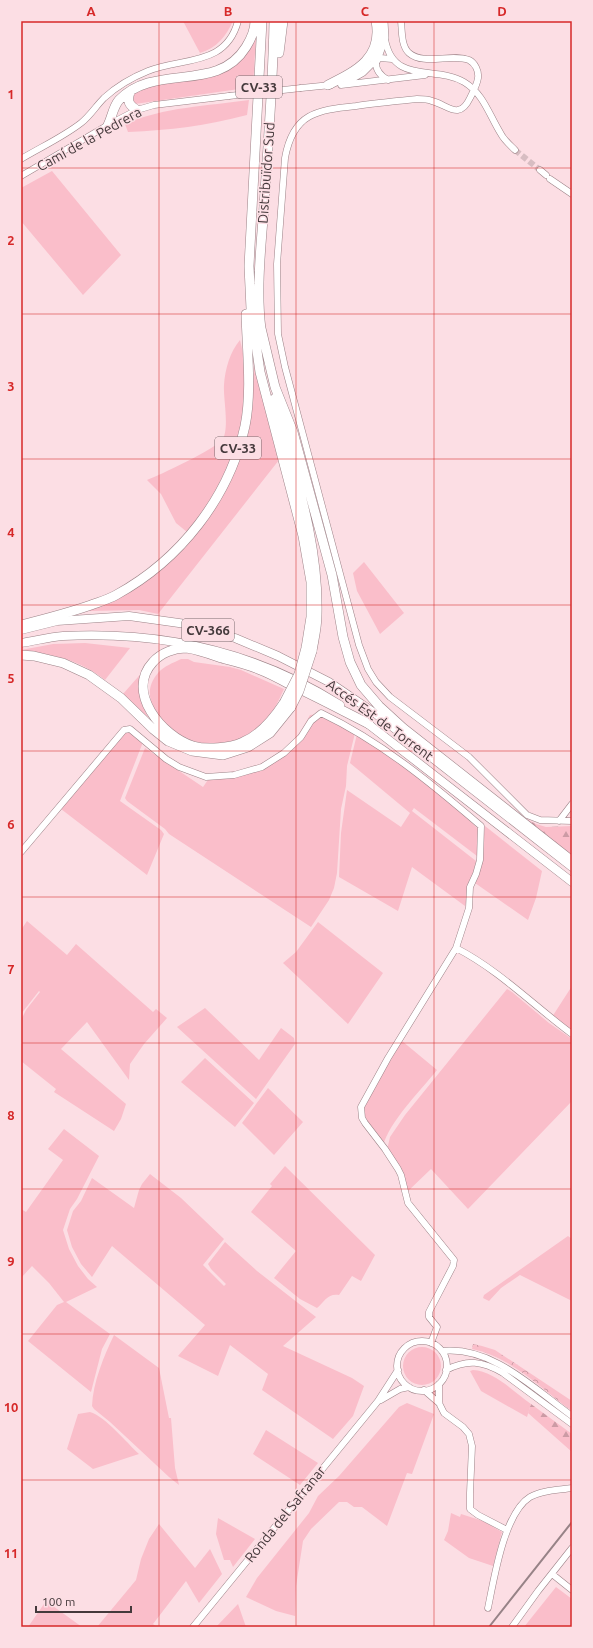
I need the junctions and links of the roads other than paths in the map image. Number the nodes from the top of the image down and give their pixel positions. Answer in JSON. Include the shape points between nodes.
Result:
{"nodes":[{"id":1,"x":238,"y":21,"type":"edge"},
{"id":2,"x":256,"y":21,"type":"edge"},
{"id":3,"x":262,"y":21,"type":"edge"},
{"id":4,"x":274,"y":21,"type":"edge"},
{"id":5,"x":283,"y":21,"type":"edge"},
{"id":6,"x":376,"y":21,"type":"edge"},
{"id":7,"x":380,"y":21,"type":"edge"},
{"id":8,"x":383,"y":21,"type":"edge"},
{"id":9,"x":401,"y":21,"type":"edge"},
{"id":10,"x":384,"y":38,"type":"junction"},
{"id":11,"x":392,"y":59,"type":"junction"},
{"id":12,"x":376,"y":60,"type":"junction"},
{"id":13,"x":274,"y":69,"type":"junction"},
{"id":14,"x":435,"y":73,"type":"junction"},
{"id":15,"x":388,"y":80,"type":"junction"},
{"id":16,"x":339,"y":83,"type":"junction"},
{"id":17,"x":328,"y":85,"type":"joint"},
{"id":18,"x":475,"y":89,"type":"junction"},
{"id":19,"x":130,"y":92,"type":"junction"},
{"id":20,"x":137,"y":110,"type":"junction"},
{"id":21,"x":108,"y":125,"type":"junction"},
{"id":22,"x":515,"y":150,"type":"tunnel mouth"},
{"id":23,"x":254,"y":154,"type":"junction"},
{"id":24,"x":21,"y":159,"type":"edge"},
{"id":25,"x":540,"y":170,"type":"tunnel mouth"},
{"id":26,"x":21,"y":176,"type":"edge"},
{"id":27,"x":572,"y":194,"type":"edge"},
{"id":28,"x":260,"y":324,"type":"junction"},
{"id":29,"x":21,"y":626,"type":"edge"},
{"id":30,"x":21,"y":630,"type":"edge"},
{"id":31,"x":21,"y":643,"type":"edge"},
{"id":32,"x":309,"y":650,"type":"junction"},
{"id":33,"x":21,"y":655,"type":"edge"},
{"id":34,"x":288,"y":705,"type":"junction"},
{"id":35,"x":369,"y":724,"type":"junction"},
{"id":36,"x":572,"y":804,"type":"edge"},
{"id":37,"x":559,"y":821,"type":"junction"},
{"id":38,"x":572,"y":821,"type":"edge"},
{"id":39,"x":21,"y":852,"type":"edge"},
{"id":40,"x":572,"y":861,"type":"edge"},
{"id":41,"x":572,"y":867,"type":"edge"},
{"id":42,"x":572,"y":882,"type":"edge"},
{"id":43,"x":456,"y":948,"type":"junction"},
{"id":44,"x":572,"y":1034,"type":"edge"},
{"id":45,"x":431,"y":1343,"type":"junction"},
{"id":46,"x":442,"y":1351,"type":"junction"},
{"id":47,"x":398,"y":1370,"type":"junction"},
{"id":48,"x":446,"y":1370,"type":"junction"},
{"id":49,"x":439,"y":1384,"type":"junction"},
{"id":50,"x":409,"y":1387,"type":"junction"},
{"id":51,"x":424,"y":1390,"type":"junction"},
{"id":52,"x":378,"y":1402,"type":"junction"},
{"id":53,"x":439,"y":1403,"type":"junction"},
{"id":54,"x":572,"y":1416,"type":"edge"},
{"id":55,"x":572,"y":1424,"type":"edge"},
{"id":56,"x":572,"y":1488,"type":"edge"},
{"id":57,"x":507,"y":1530,"type":"junction"},
{"id":58,"x":572,"y":1548,"type":"edge"},
{"id":59,"x":552,"y":1574,"type":"junction"},
{"id":60,"x":572,"y":1590,"type":"edge"},
{"id":61,"x":488,"y":1608,"type":"dead end"},
{"id":62,"x":193,"y":1627,"type":"edge"},
{"id":63,"x":512,"y":1627,"type":"edge"}],
"edges":[{"from":1,"to":24,"type":"street","via":[[225,45],[215,53],[202,59],[148,71],[129,81],[105,97],[71,130]]},
{"from":2,"to":19,"type":"highway","via":[[250,41],[243,52],[224,68],[203,74],[161,78]]},
{"from":3,"to":23,"type":"highway","name":"Distribuïdor Sud","number":"CV-33"},
{"from":4,"to":13,"type":"highway","name":"Distribuïdor Sud","number":"CV-33"},
{"from":5,"to":13,"type":"highway","via":[[278,59]]},
{"from":6,"to":16,"type":"highway","via":[[377,39],[370,57]]},
{"from":7,"to":12,"type":"street","via":[[380,41]]},
{"from":8,"to":10,"type":"highway"},
{"from":9,"to":18,"type":"street","via":[[403,43],[409,53],[431,59],[468,60],[473,63],[478,74]]},
{"from":10,"to":11,"type":"street"},
{"from":10,"to":12,"type":"highway"},
{"from":11,"to":12,"type":"street"},
{"from":11,"to":14,"type":"street","via":[[410,71]]},
{"from":12,"to":15,"type":"street","via":[[376,68]]},
{"from":12,"to":16,"type":"street"},
{"from":13,"to":28,"type":"highway","name":"Distribuïdor Sud","number":"CV-33","via":[[261,247]]},
{"from":14,"to":15,"type":"street"},
{"from":14,"to":18,"type":"street","via":[[456,78]]},
{"from":15,"to":16,"type":"street"},
{"from":16,"to":17,"type":"highway"},
{"from":17,"to":20,"type":"street","name":"Camí de la Pedrera","bridge":true,"via":[[154,105]]},
{"from":18,"to":22,"type":"street","via":[[501,135]]},
{"from":18,"to":37,"type":"street","via":[[467,104],[459,110],[451,110],[432,100],[417,99],[326,109],[305,119],[292,133],[285,158],[277,264],[278,334],[359,645],[368,669],[390,697],[469,757],[527,815],[540,820]]},
{"from":19,"to":20,"type":"highway","via":[[129,104]]},
{"from":19,"to":21,"type":"highway","via":[[116,104]]},
{"from":20,"to":21,"type":"street","name":"Camí de la Pedrera"},
{"from":21,"to":26,"type":"street","name":"Camí de la Pedrera"},
{"from":23,"to":29,"type":"highway","number":"CV-33","via":[[243,267],[249,381],[245,426],[233,464],[211,508],[185,542],[153,571],[116,596]]},
{"from":23,"to":32,"type":"highway","via":[[248,266],[251,309],[260,372],[303,536],[311,582]]},
{"from":25,"to":27,"type":"street"},
{"from":28,"to":32,"type":"highway","number":"CV-33","via":[[266,366],[310,532],[317,579],[318,617]]},
{"from":28,"to":40,"type":"highway","via":[[332,575],[343,637],[350,662],[361,686],[403,728]]},
{"from":30,"to":41,"type":"main road","name":"Accés Est de Torrent","number":"CV-366","via":[[57,621],[129,616],[186,624],[235,638],[278,656],[329,682],[376,714]]},
{"from":31,"to":35,"type":"main road","name":"Accés Est de Torrent","number":"CV-366","via":[[62,636],[115,636],[184,642],[228,653],[271,669],[322,694]]},
{"from":32,"to":34,"type":"highway","number":"CV-33","bridge":true,"via":[[299,691]]},
{"from":33,"to":34,"type":"highway","number":"CV-33","via":[[63,663],[89,674],[121,698],[168,741],[192,751],[223,755],[248,747],[270,733]]},
{"from":34,"to":35,"type":"highway","via":[[245,742],[225,748],[193,746],[159,724],[146,701],[143,684],[149,666],[155,660],[165,653],[186,648],[258,669]]},
{"from":35,"to":42,"type":"main road","name":"Accés Est de Torrent","number":"CV-366"},
{"from":36,"to":37,"type":"street"},
{"from":37,"to":38,"type":"street"},
{"from":39,"to":43,"type":"street","via":[[124,730],[130,729],[179,767],[206,777],[234,775],[262,767],[284,753],[301,738],[311,721],[321,713],[342,723],[399,760],[481,826],[480,860],[470,887],[469,908]]},
{"from":43,"to":44,"type":"street","via":[[512,986]]},
{"from":43,"to":45,"type":"street","via":[[361,1107],[365,1124],[402,1176],[408,1202],[454,1260],[429,1312],[429,1317],[437,1327]]},
{"from":45,"to":46,"type":"street"},
{"from":45,"to":47,"type":"street","via":[[419,1341],[408,1346],[399,1356]]},
{"from":46,"to":48,"type":"street"},
{"from":46,"to":54,"type":"street","via":[[470,1353],[499,1364]]},
{"from":47,"to":50,"type":"street","via":[[400,1377]]},
{"from":47,"to":52,"type":"street","name":"Ronda del Safranar"},
{"from":48,"to":49,"type":"street"},
{"from":48,"to":55,"type":"street","via":[[463,1362],[491,1366]]},
{"from":49,"to":51,"type":"street"},
{"from":49,"to":53,"type":"street"},
{"from":50,"to":51,"type":"street"},
{"from":50,"to":52,"type":"street","name":"Ronda del Safranar","via":[[393,1392]]},
{"from":51,"to":53,"type":"street"},
{"from":52,"to":62,"type":"street","name":"Ronda del Safranar"},
{"from":53,"to":57,"type":"street","via":[[444,1413],[469,1434],[472,1446],[470,1509]]},
{"from":56,"to":57,"type":"street","via":[[531,1497],[517,1509]]},
{"from":57,"to":61,"type":"street"},
{"from":58,"to":59,"type":"street"},
{"from":59,"to":60,"type":"street"},
{"from":59,"to":63,"type":"street"}]}
